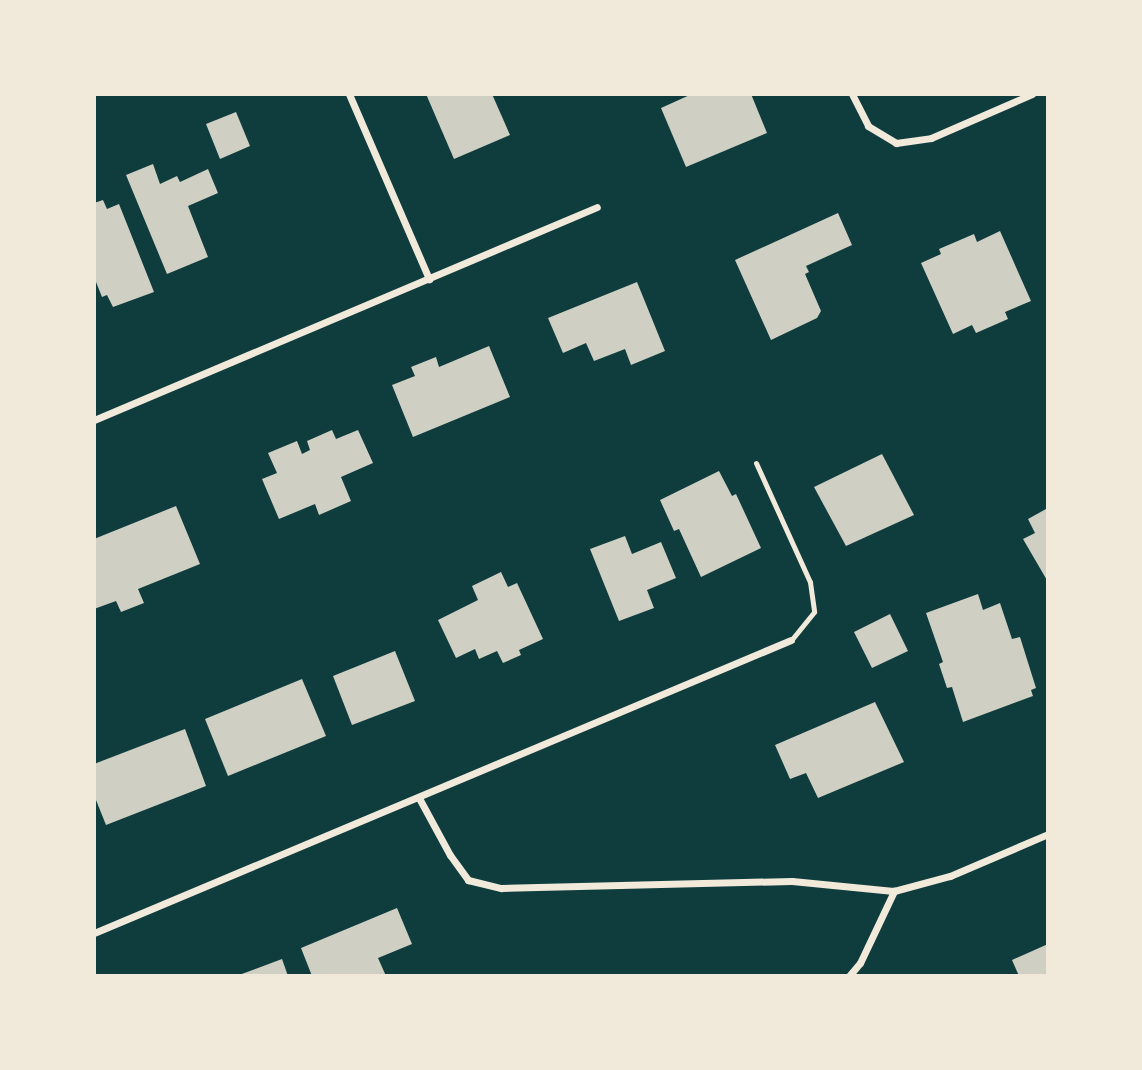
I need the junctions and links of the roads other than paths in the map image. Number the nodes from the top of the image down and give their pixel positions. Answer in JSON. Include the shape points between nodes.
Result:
{"nodes":[{"id":1,"x":349,"y":94,"type":"edge"},
{"id":2,"x":852,"y":94,"type":"edge"},
{"id":3,"x":1032,"y":94,"type":"edge"},
{"id":4,"x":597,"y":207,"type":"dead end"},
{"id":5,"x":429,"y":279,"type":"junction"},
{"id":6,"x":94,"y":420,"type":"edge"},
{"id":7,"x":756,"y":463,"type":"dead end"},
{"id":8,"x":791,"y":640,"type":"joint"},
{"id":9,"x":419,"y":798,"type":"junction"},
{"id":10,"x":1048,"y":834,"type":"edge"},
{"id":11,"x":894,"y":891,"type":"junction"},
{"id":12,"x":94,"y":933,"type":"edge"},
{"id":13,"x":849,"y":975,"type":"edge"}],
"edges":[{"from":1,"to":5,"type":"street"},
{"from":2,"to":3,"type":"street","via":[[868,126],[896,143],[931,138]]},
{"from":4,"to":5,"type":"street"},
{"from":5,"to":6,"type":"street"},
{"from":7,"to":8,"type":"lane","via":[[810,582],[814,612]]},
{"from":8,"to":9,"type":"street"},
{"from":9,"to":11,"type":"street","via":[[468,880],[501,888],[792,881]]},
{"from":9,"to":12,"type":"street"},
{"from":10,"to":11,"type":"street","via":[[950,876]]},
{"from":11,"to":13,"type":"street","via":[[860,963]]}]}
